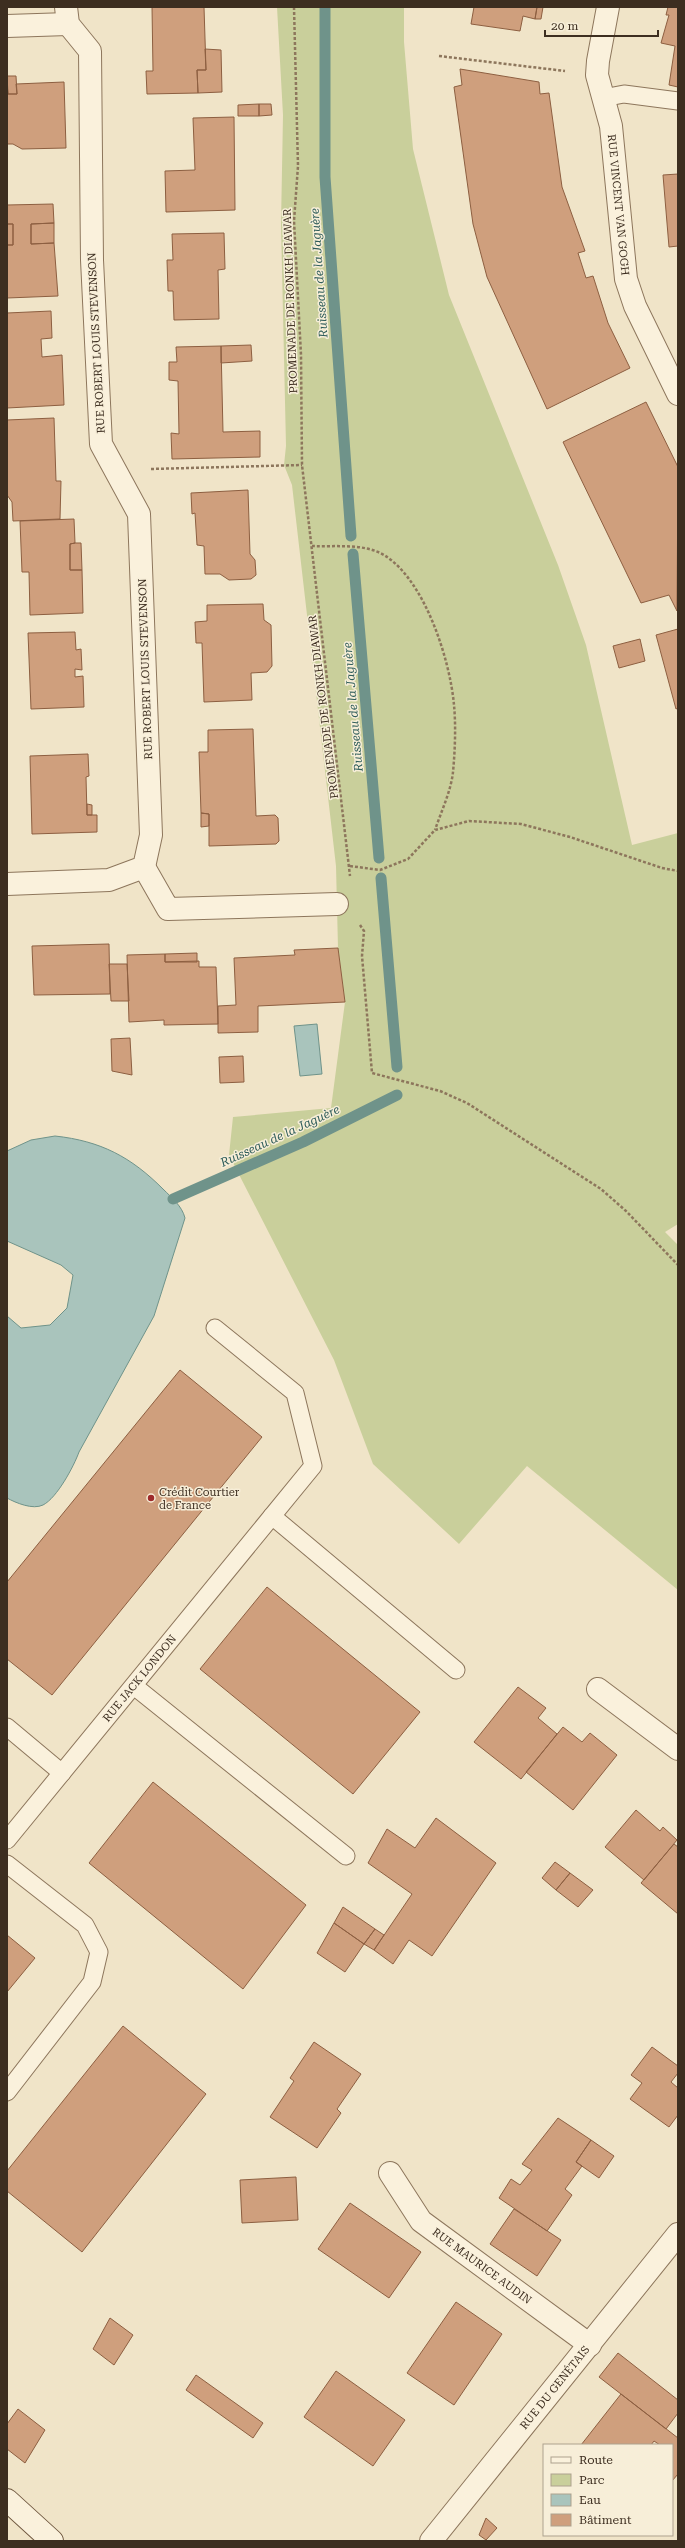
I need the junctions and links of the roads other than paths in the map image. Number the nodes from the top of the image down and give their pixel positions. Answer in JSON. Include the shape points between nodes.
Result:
{"nodes":[{"id":1,"x":608,"y":7,"type":"edge"},
{"id":2,"x":67,"y":15,"type":"edge"},
{"id":3,"x":7,"y":26,"type":"edge"},
{"id":4,"x":603,"y":98,"type":"junction"},
{"id":5,"x":678,"y":101,"type":"edge"},
{"id":6,"x":678,"y":394,"type":"edge"},
{"id":7,"x":144,"y":868,"type":"junction"},
{"id":8,"x":7,"y":884,"type":"edge"},
{"id":9,"x":337,"y":904,"type":"dead end"},
{"id":10,"x":215,"y":1328,"type":"dead end"},
{"id":11,"x":272,"y":1516,"type":"junction"},
{"id":12,"x":456,"y":1670,"type":"dead end"},
{"id":13,"x":134,"y":1686,"type":"junction"},
{"id":14,"x":598,"y":1689,"type":"dead end"},
{"id":15,"x":7,"y":1727,"type":"edge"},
{"id":16,"x":678,"y":1749,"type":"edge"},
{"id":17,"x":62,"y":1773,"type":"junction"},
{"id":18,"x":7,"y":1840,"type":"edge"},
{"id":19,"x":346,"y":1856,"type":"dead end"},
{"id":20,"x":7,"y":1864,"type":"edge"},
{"id":21,"x":7,"y":2092,"type":"edge"},
{"id":22,"x":390,"y":2173,"type":"dead end"},
{"id":23,"x":678,"y":2234,"type":"edge"},
{"id":24,"x":590,"y":2345,"type":"junction"},
{"id":25,"x":7,"y":2500,"type":"edge"},
{"id":26,"x":52,"y":2541,"type":"edge"},
{"id":27,"x":431,"y":2541,"type":"edge"}],
"edges":[{"from":1,"to":4,"type":"street","name":"RUE VINCENT VAN GOGH","via":[[597,75]]},
{"from":2,"to":3,"type":"street"},
{"from":2,"to":7,"type":"street","name":"RUE ROBERT LOUIS STEVENSON","via":[[90,51],[92,260],[101,444],[139,514],[151,835]]},
{"from":4,"to":5,"type":"lane","via":[[624,94]]},
{"from":4,"to":6,"type":"street","name":"RUE VINCENT VAN GOGH","via":[[611,126],[626,279],[635,306]]},
{"from":7,"to":8,"type":"street","via":[[109,880]]},
{"from":7,"to":9,"type":"street","via":[[168,909]]},
{"from":10,"to":11,"type":"lane","name":"RUE JACK LONDON","via":[[295,1393],[313,1466]]},
{"from":11,"to":12,"type":"lane"},
{"from":11,"to":13,"type":"lane","name":"RUE JACK LONDON"},
{"from":13,"to":17,"type":"lane","name":"RUE JACK LONDON"},
{"from":13,"to":19,"type":"lane"},
{"from":14,"to":16,"type":"street"},
{"from":15,"to":17,"type":"lane"},
{"from":17,"to":18,"type":"lane","name":"RUE JACK LONDON"},
{"from":20,"to":21,"type":"lane","via":[[85,1925],[99,1952],[92,1982]]},
{"from":22,"to":24,"type":"street","name":"RUE MAURICE AUDIN","via":[[421,2221]]},
{"from":23,"to":24,"type":"street","name":"RUE DU GENÉTAIS"},
{"from":24,"to":27,"type":"street","name":"RUE DU GENÉTAIS"},
{"from":25,"to":26,"type":"street"}]}
